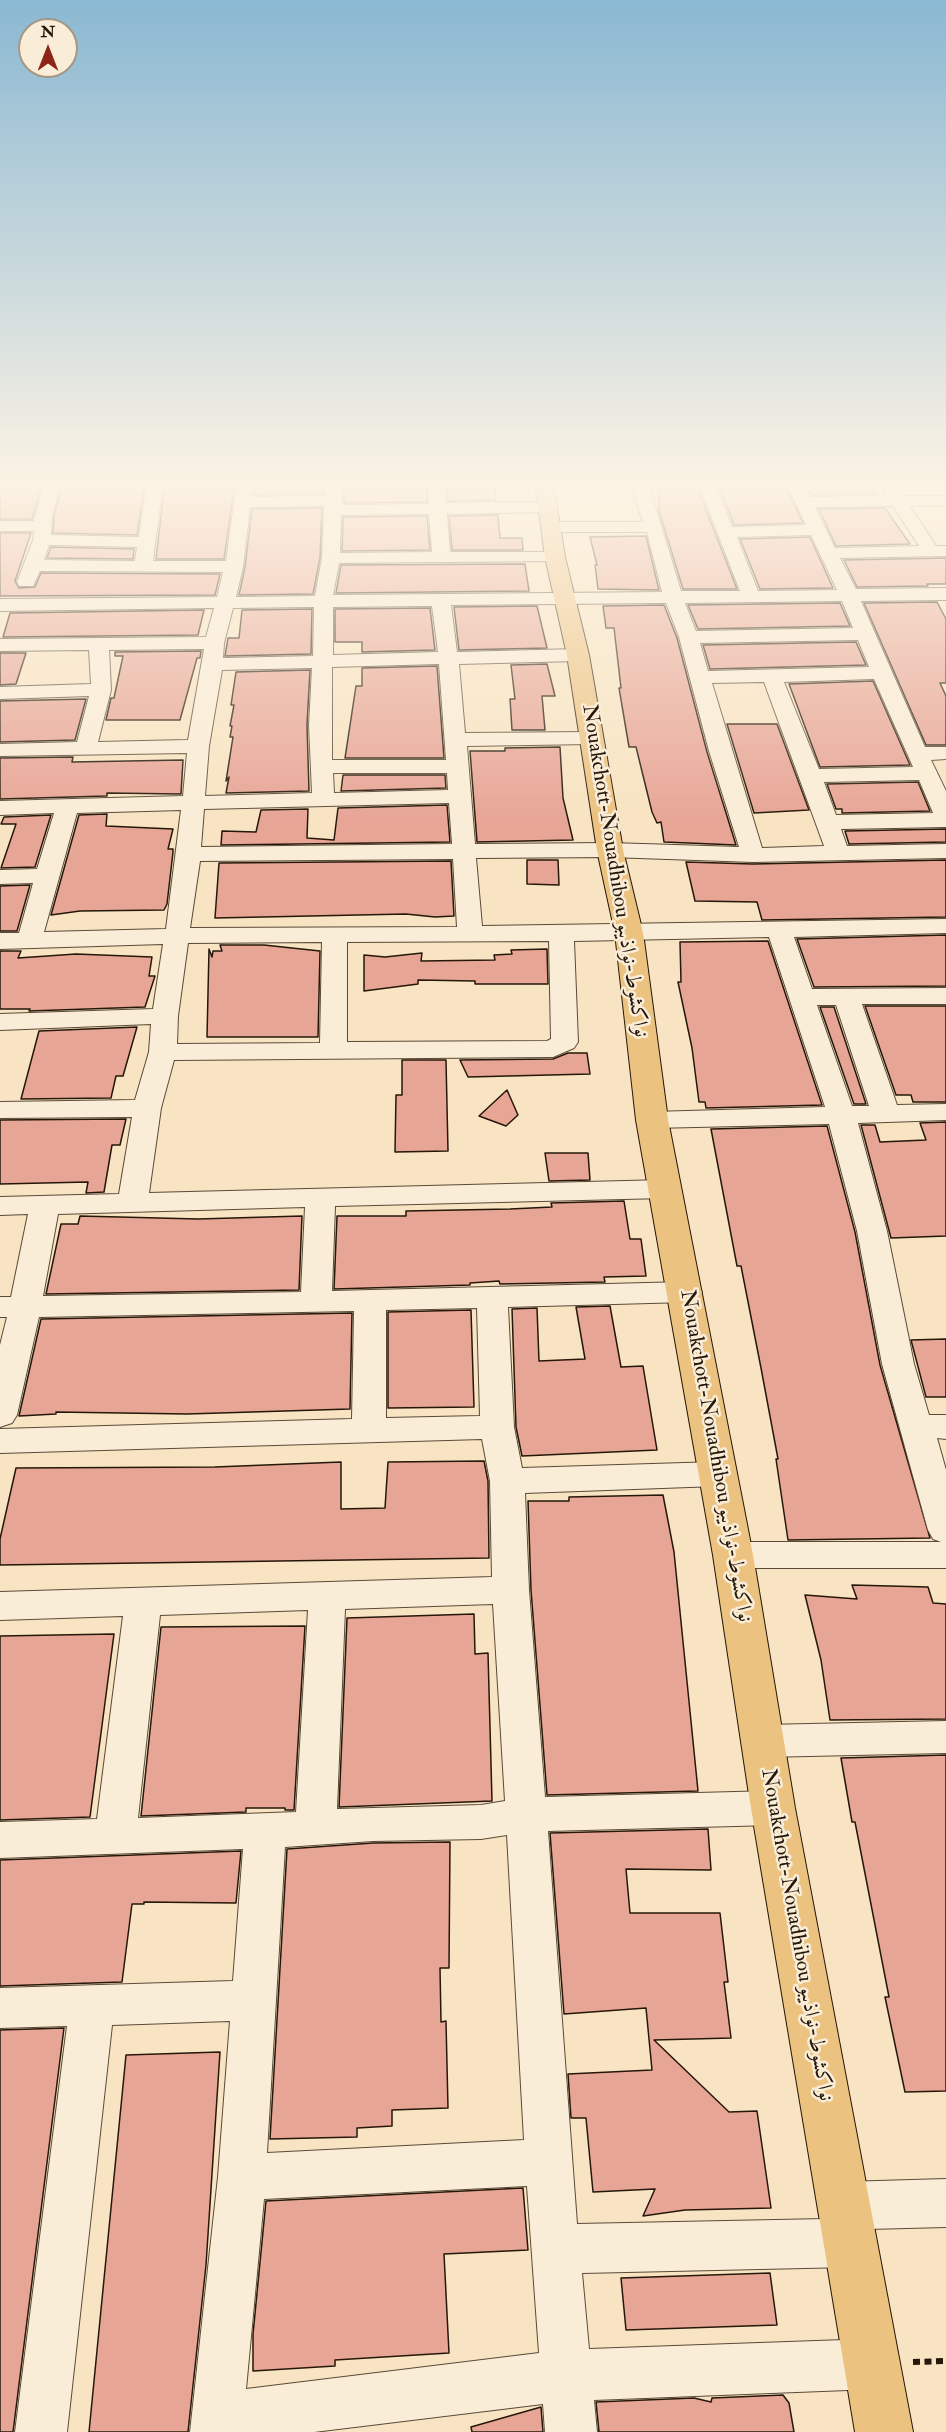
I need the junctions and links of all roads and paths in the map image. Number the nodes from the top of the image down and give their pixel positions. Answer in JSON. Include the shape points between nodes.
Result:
{"nodes":[{"id":1,"x":226,"y":595,"type":"edge"},
{"id":2,"x":324,"y":595,"type":"edge"},
{"id":3,"x":801,"y":595,"type":"edge"},
{"id":4,"x":849,"y":595,"type":"edge"},
{"id":5,"x":864,"y":595,"type":"edge"},
{"id":6,"x":751,"y":596,"type":"joint"},
{"id":7,"x":674,"y":597,"type":"junction"},
{"id":8,"x":566,"y":598,"type":"junction"},
{"id":9,"x":943,"y":598,"type":"edge"},
{"id":10,"x":441,"y":600,"type":"junction"},
{"id":11,"x":323,"y":601,"type":"junction"},
{"id":12,"x":224,"y":602,"type":"junction"},
{"id":13,"x":9,"y":605,"type":"edge"},
{"id":14,"x":865,"y":634,"type":"junction"},
{"id":15,"x":689,"y":638,"type":"junction"},
{"id":16,"x":99,"y":643,"type":"junction"},
{"id":17,"x":0,"y":645,"type":"edge"},
{"id":18,"x":213,"y":653,"type":"junction"},
{"id":19,"x":578,"y":656,"type":"junction"},
{"id":20,"x":448,"y":659,"type":"junction"},
{"id":21,"x":323,"y":662,"type":"junction"},
{"id":22,"x":881,"y":673,"type":"junction"},
{"id":23,"x":772,"y":676,"type":"junction"},
{"id":24,"x":699,"y":677,"type":"junction"},
{"id":25,"x":101,"y":690,"type":"junction"},
{"id":26,"x":0,"y":693,"type":"edge"},
{"id":27,"x":591,"y":738,"type":"junction"},
{"id":28,"x":454,"y":741,"type":"junction"},
{"id":29,"x":198,"y":746,"type":"junction"},
{"id":30,"x":86,"y":748,"type":"junction"},
{"id":31,"x":0,"y":750,"type":"edge"},
{"id":32,"x":946,"y":753,"type":"edge"},
{"id":33,"x":922,"y":764,"type":"junction"},
{"id":34,"x":455,"y":766,"type":"junction"},
{"id":35,"x":322,"y":767,"type":"junction"},
{"id":36,"x":811,"y":776,"type":"junction"},
{"id":37,"x":459,"y":796,"type":"junction"},
{"id":38,"x":323,"y":801,"type":"junction"},
{"id":39,"x":192,"y":804,"type":"junction"},
{"id":40,"x":67,"y":807,"type":"junction"},
{"id":41,"x":0,"y":808,"type":"edge"},
{"id":42,"x":946,"y":818,"type":"edge"},
{"id":43,"x":828,"y":822,"type":"junction"},
{"id":44,"x":610,"y":850,"type":"junction"},
{"id":45,"x":465,"y":851,"type":"junction"},
{"id":46,"x":946,"y":851,"type":"edge"},
{"id":47,"x":838,"y":853,"type":"junction"},
{"id":48,"x":189,"y":854,"type":"junction"},
{"id":49,"x":753,"y":855,"type":"junction"},
{"id":50,"x":47,"y":876,"type":"junction"},
{"id":51,"x":0,"y":877,"type":"edge"},
{"id":52,"x":946,"y":926,"type":"edge"},
{"id":53,"x":779,"y":930,"type":"junction"},
{"id":54,"x":470,"y":932,"type":"junction"},
{"id":55,"x":561,"y":932,"type":"junction"},
{"id":56,"x":629,"y":933,"type":"junction"},
{"id":57,"x":335,"y":934,"type":"junction"},
{"id":58,"x":177,"y":936,"type":"junction"},
{"id":59,"x":29,"y":940,"type":"junction"},
{"id":60,"x":0,"y":941,"type":"edge"},
{"id":61,"x":946,"y":996,"type":"edge"},
{"id":62,"x":802,"y":997,"type":"junction"},
{"id":63,"x":846,"y":997,"type":"junction"},
{"id":64,"x":165,"y":1016,"type":"junction"},
{"id":65,"x":1,"y":1029,"type":"edge"},
{"id":66,"x":333,"y":1050,"type":"junction"},
{"id":67,"x":163,"y":1052,"type":"junction"},
{"id":68,"x":147,"y":1108,"type":"junction"},
{"id":69,"x":0,"y":1110,"type":"edge"},
{"id":70,"x":946,"y":1112,"type":"edge"},
{"id":71,"x":886,"y":1113,"type":"junction"},
{"id":72,"x":841,"y":1114,"type":"junction"},
{"id":73,"x":652,"y":1120,"type":"junction"},
{"id":74,"x":665,"y":1189,"type":"junction"},
{"id":75,"x":320,"y":1198,"type":"junction"},
{"id":76,"x":133,"y":1201,"type":"junction"},
{"id":77,"x":45,"y":1205,"type":"junction"},
{"id":78,"x":0,"y":1206,"type":"edge"},
{"id":79,"x":686,"y":1292,"type":"junction"},
{"id":80,"x":492,"y":1298,"type":"junction"},
{"id":81,"x":370,"y":1301,"type":"junction"},
{"id":82,"x":316,"y":1302,"type":"junction"},
{"id":83,"x":13,"y":1307,"type":"edge"},
{"id":84,"x":0,"y":1415,"type":"edge"},
{"id":85,"x":930,"y":1426,"type":"edge"},
{"id":86,"x":497,"y":1427,"type":"junction"},
{"id":87,"x":369,"y":1429,"type":"junction"},
{"id":88,"x":0,"y":1441,"type":"edge"},
{"id":89,"x":717,"y":1474,"type":"junction"},
{"id":90,"x":507,"y":1481,"type":"junction"},
{"id":91,"x":946,"y":1530,"type":"edge"},
{"id":92,"x":734,"y":1555,"type":"junction"},
{"id":93,"x":946,"y":1555,"type":"edge"},
{"id":94,"x":511,"y":1590,"type":"junction"},
{"id":95,"x":327,"y":1595,"type":"junction"},
{"id":96,"x":143,"y":1602,"type":"junction"},
{"id":97,"x":0,"y":1606,"type":"edge"},
{"id":98,"x":946,"y":1737,"type":"edge"},
{"id":99,"x":764,"y":1741,"type":"junction"},
{"id":100,"x":773,"y":1808,"type":"junction"},
{"id":101,"x":526,"y":1815,"type":"junction"},
{"id":102,"x":316,"y":1827,"type":"junction"},
{"id":103,"x":265,"y":1831,"type":"junction"},
{"id":104,"x":115,"y":1836,"type":"junction"},
{"id":105,"x":0,"y":1840,"type":"edge"},
{"id":106,"x":254,"y":2000,"type":"junction"},
{"id":107,"x":92,"y":2006,"type":"junction"},
{"id":108,"x":0,"y":2008,"type":"edge"},
{"id":109,"x":549,"y":2162,"type":"junction"},
{"id":110,"x":242,"y":2176,"type":"junction"},
{"id":111,"x":946,"y":2203,"type":"edge"},
{"id":112,"x":846,"y":2224,"type":"junction"},
{"id":113,"x":555,"y":2249,"type":"junction"},
{"id":114,"x":873,"y":2364,"type":"junction"},
{"id":115,"x":567,"y":2375,"type":"junction"},
{"id":116,"x":217,"y":2425,"type":"edge"},
{"id":117,"x":41,"y":2432,"type":"edge"},
{"id":118,"x":571,"y":2432,"type":"edge"},
{"id":119,"x":884,"y":2432,"type":"edge"}],
"edges":[{"from":1,"to":12,"type":"street"},
{"from":2,"to":11,"type":"street"},
{"from":3,"to":6,"type":"street"},
{"from":4,"to":14,"type":"street"},
{"from":5,"to":9,"type":"street"},
{"from":6,"to":7,"type":"street"},
{"from":7,"to":8,"type":"street"},
{"from":7,"to":15,"type":"street"},
{"from":8,"to":10,"type":"street"},
{"from":8,"to":19,"type":"highway","name":"Nouakchott-Nouadhibou نواكشوط-نواذيبو"},
{"from":10,"to":11,"type":"street"},
{"from":10,"to":20,"type":"street"},
{"from":11,"to":12,"type":"street"},
{"from":11,"to":21,"type":"street"},
{"from":12,"to":13,"type":"street"},
{"from":12,"to":18,"type":"street"},
{"from":14,"to":15,"type":"street"},
{"from":14,"to":22,"type":"street"},
{"from":15,"to":24,"type":"street"},
{"from":16,"to":17,"type":"street"},
{"from":16,"to":18,"type":"street"},
{"from":16,"to":25,"type":"street"},
{"from":18,"to":21,"type":"street"},
{"from":18,"to":29,"type":"street"},
{"from":19,"to":20,"type":"street"},
{"from":19,"to":27,"type":"highway","name":"Nouakchott-Nouadhibou نواكشوط-نواذيبو"},
{"from":20,"to":21,"type":"street"},
{"from":20,"to":28,"type":"street"},
{"from":21,"to":35,"type":"street"},
{"from":22,"to":23,"type":"street"},
{"from":22,"to":33,"type":"street"},
{"from":23,"to":24,"type":"street"},
{"from":23,"to":36,"type":"street"},
{"from":24,"to":49,"type":"street"},
{"from":25,"to":26,"type":"street"},
{"from":25,"to":30,"type":"street"},
{"from":27,"to":28,"type":"street"},
{"from":27,"to":44,"type":"highway","name":"Nouakchott-Nouadhibou نواكشوط-نواذيبو"},
{"from":28,"to":34,"type":"street"},
{"from":29,"to":30,"type":"street"},
{"from":29,"to":39,"type":"street"},
{"from":30,"to":31,"type":"street"},
{"from":32,"to":33,"type":"street"},
{"from":33,"to":36,"type":"street"},
{"from":33,"to":42,"type":"street"},
{"from":34,"to":35,"type":"street"},
{"from":34,"to":37,"type":"street"},
{"from":35,"to":38,"type":"street"},
{"from":36,"to":43,"type":"street"},
{"from":37,"to":38,"type":"street"},
{"from":37,"to":45,"type":"street"},
{"from":38,"to":39,"type":"street"},
{"from":39,"to":40,"type":"street"},
{"from":39,"to":48,"type":"street"},
{"from":40,"to":41,"type":"street"},
{"from":40,"to":50,"type":"street"},
{"from":42,"to":43,"type":"street"},
{"from":43,"to":47,"type":"street"},
{"from":44,"to":45,"type":"street"},
{"from":44,"to":49,"type":"street"},
{"from":44,"to":56,"type":"highway","name":"Nouakchott-Nouadhibou نواكشوط-نواذيبو"},
{"from":45,"to":48,"type":"street"},
{"from":45,"to":54,"type":"street"},
{"from":46,"to":47,"type":"street"},
{"from":47,"to":49,"type":"street"},
{"from":48,"to":58,"type":"street"},
{"from":50,"to":51,"type":"street"},
{"from":50,"to":59,"type":"street"},
{"from":52,"to":53,"type":"street"},
{"from":53,"to":56,"type":"street"},
{"from":53,"to":62,"type":"street"},
{"from":54,"to":55,"type":"street"},
{"from":54,"to":57,"type":"street"},
{"from":55,"to":56,"type":"street"},
{"from":55,"to":66,"type":"street","via":[[565,1042],[561,1047]]},
{"from":56,"to":73,"type":"highway","name":"Nouakchott-Nouadhibou نواكشوط-نواذيبو"},
{"from":57,"to":58,"type":"street"},
{"from":57,"to":66,"type":"street"},
{"from":58,"to":59,"type":"street"},
{"from":58,"to":64,"type":"street"},
{"from":59,"to":60,"type":"street"},
{"from":61,"to":63,"type":"street"},
{"from":62,"to":63,"type":"street"},
{"from":62,"to":72,"type":"street"},
{"from":63,"to":71,"type":"street"},
{"from":64,"to":65,"type":"street"},
{"from":64,"to":67,"type":"street"},
{"from":66,"to":67,"type":"street"},
{"from":67,"to":68,"type":"street"},
{"from":68,"to":69,"type":"street"},
{"from":68,"to":76,"type":"street"},
{"from":70,"to":71,"type":"street"},
{"from":71,"to":72,"type":"street"},
{"from":72,"to":73,"type":"street"},
{"from":72,"to":85,"type":"street","via":[[873,1230],[898,1364]]},
{"from":73,"to":74,"type":"highway","name":"Nouakchott-Nouadhibou نواكشوط-نواذيبو"},
{"from":74,"to":75,"type":"street"},
{"from":74,"to":79,"type":"highway","name":"Nouakchott-Nouadhibou نواكشوط-نواذيبو"},
{"from":75,"to":76,"type":"street"},
{"from":75,"to":82,"type":"street"},
{"from":76,"to":77,"type":"street"},
{"from":77,"to":78,"type":"street"},
{"from":77,"to":83,"type":"street"},
{"from":79,"to":80,"type":"street"},
{"from":79,"to":89,"type":"highway","name":"Nouakchott-Nouadhibou نواكشوط-نواذيبو"},
{"from":80,"to":81,"type":"street"},
{"from":80,"to":86,"type":"street"},
{"from":81,"to":82,"type":"street"},
{"from":81,"to":87,"type":"street"},
{"from":82,"to":83,"type":"street"},
{"from":83,"to":84,"type":"street"},
{"from":85,"to":91,"type":"street"},
{"from":86,"to":87,"type":"street"},
{"from":86,"to":90,"type":"street"},
{"from":87,"to":88,"type":"street"},
{"from":89,"to":90,"type":"street"},
{"from":89,"to":92,"type":"highway","name":"Nouakchott-Nouadhibou نواكشوط-نواذيبو"},
{"from":90,"to":94,"type":"street"},
{"from":92,"to":93,"type":"street"},
{"from":92,"to":99,"type":"highway","name":"Nouakchott-Nouadhibou نواكشوط-نواذيبو"},
{"from":94,"to":95,"type":"street"},
{"from":94,"to":101,"type":"street"},
{"from":95,"to":96,"type":"street"},
{"from":95,"to":102,"type":"street"},
{"from":96,"to":97,"type":"street"},
{"from":96,"to":104,"type":"street"},
{"from":98,"to":99,"type":"street"},
{"from":99,"to":100,"type":"highway","name":"Nouakchott-Nouadhibou نواكشوط-نواذيبو"},
{"from":100,"to":101,"type":"street"},
{"from":100,"to":112,"type":"highway","name":"Nouakchott-Nouadhibou نواكشوط-نواذيبو"},
{"from":101,"to":102,"type":"street","via":[[481,1822]]},
{"from":101,"to":109,"type":"street"},
{"from":102,"to":103,"type":"street"},
{"from":103,"to":104,"type":"street"},
{"from":103,"to":106,"type":"street"},
{"from":104,"to":105,"type":"street"},
{"from":106,"to":107,"type":"street"},
{"from":106,"to":110,"type":"street"},
{"from":107,"to":108,"type":"street"},
{"from":107,"to":117,"type":"street"},
{"from":109,"to":110,"type":"street"},
{"from":109,"to":113,"type":"street"},
{"from":110,"to":116,"type":"street"},
{"from":111,"to":112,"type":"street"},
{"from":112,"to":113,"type":"street"},
{"from":112,"to":114,"type":"highway","name":"Nouakchott-Nouadhibou نواكشوط-نواذيبو"},
{"from":113,"to":115,"type":"street"},
{"from":114,"to":115,"type":"street"},
{"from":114,"to":119,"type":"highway","name":"Nouakchott-Nouadhibou نواكشوط-نواذيبو"},
{"from":115,"to":116,"type":"street"},
{"from":115,"to":118,"type":"street"}]}
